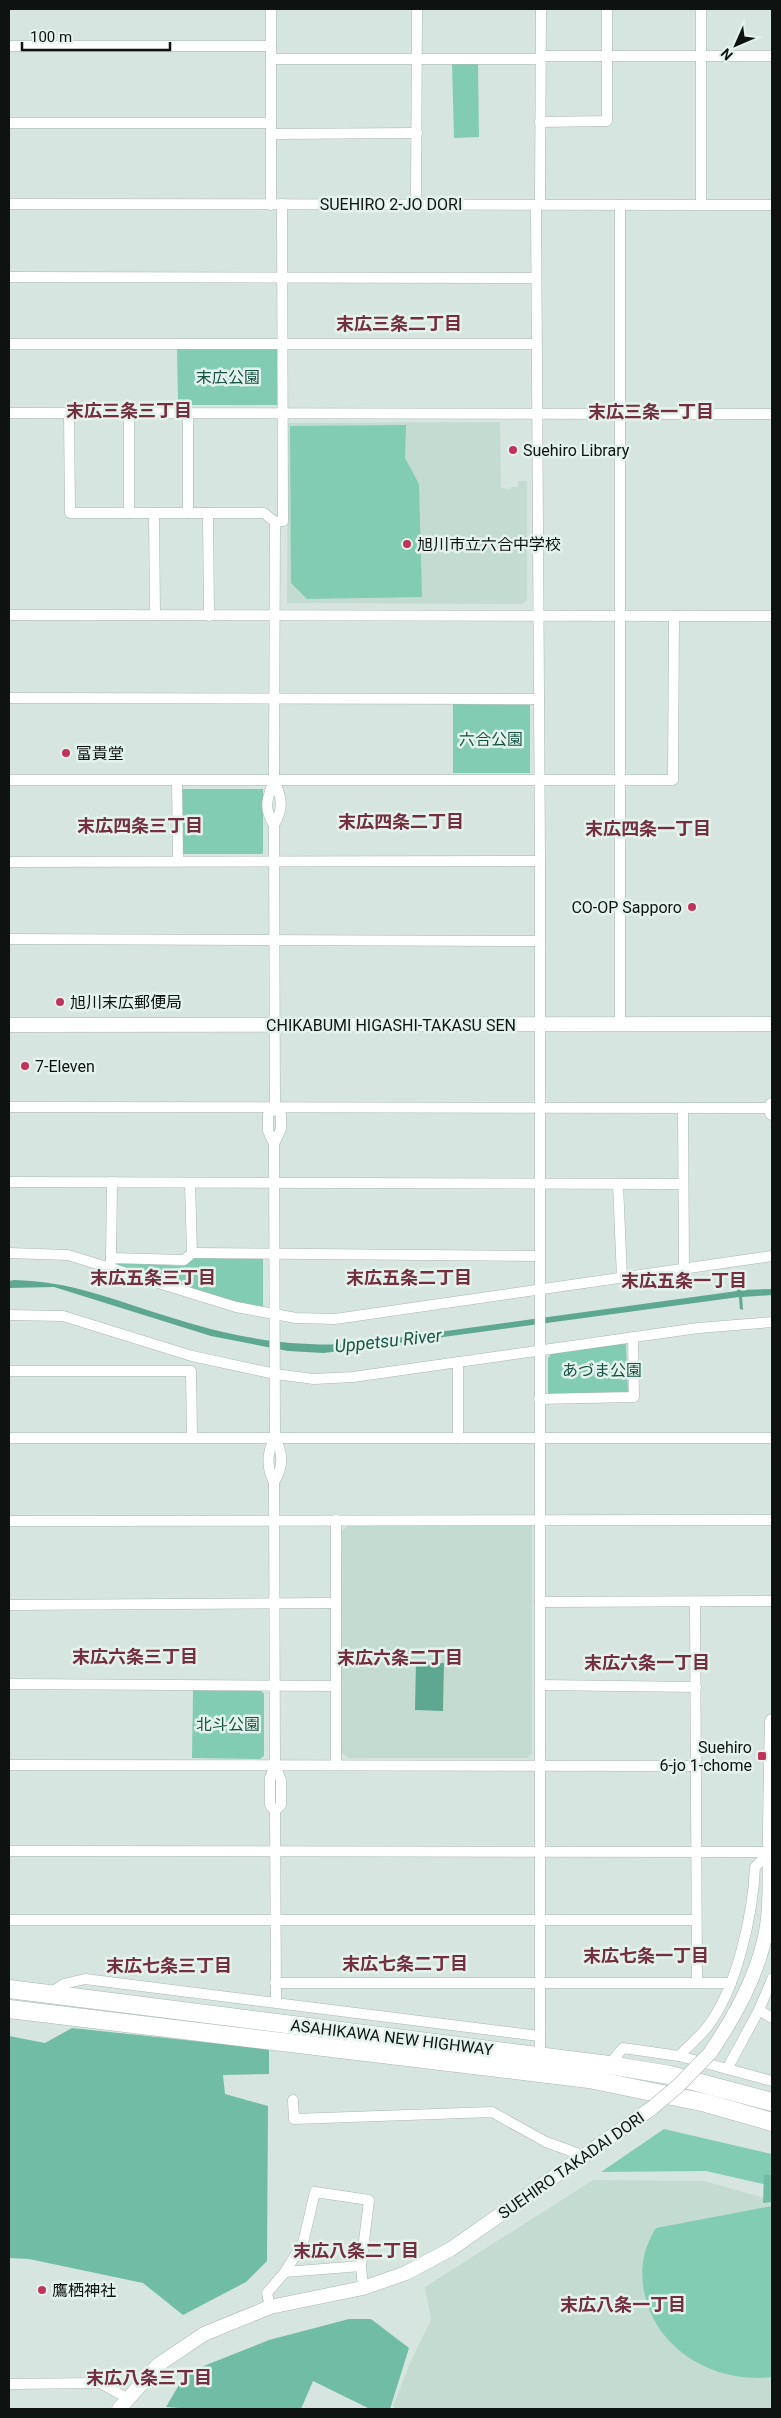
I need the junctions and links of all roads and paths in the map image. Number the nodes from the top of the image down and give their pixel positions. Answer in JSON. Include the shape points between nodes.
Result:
{"nodes":[{"id":1,"x":271,"y":9,"type":"edge"},
{"id":2,"x":418,"y":9,"type":"edge"},
{"id":3,"x":540,"y":9,"type":"edge"},
{"id":4,"x":607,"y":9,"type":"edge"},
{"id":5,"x":701,"y":9,"type":"edge"},
{"id":6,"x":9,"y":46,"type":"edge"},
{"id":7,"x":271,"y":46,"type":"junction"},
{"id":8,"x":608,"y":55,"type":"junction"},
{"id":9,"x":702,"y":56,"type":"junction"},
{"id":10,"x":772,"y":56,"type":"edge"},
{"id":11,"x":540,"y":57,"type":"junction"},
{"id":12,"x":272,"y":59,"type":"junction"},
{"id":13,"x":417,"y":59,"type":"junction"},
{"id":14,"x":540,"y":122,"type":"junction"},
{"id":15,"x":9,"y":123,"type":"edge"},
{"id":16,"x":271,"y":129,"type":"junction"},
{"id":17,"x":417,"y":133,"type":"junction"},
{"id":18,"x":416,"y":203,"type":"junction"},
{"id":19,"x":9,"y":204,"type":"edge"},
{"id":20,"x":271,"y":204,"type":"junction"},
{"id":21,"x":282,"y":204,"type":"junction"},
{"id":22,"x":701,"y":204,"type":"junction"},
{"id":23,"x":538,"y":205,"type":"junction"},
{"id":24,"x":620,"y":205,"type":"junction"},
{"id":25,"x":772,"y":205,"type":"edge"},
{"id":26,"x":9,"y":277,"type":"edge"},
{"id":27,"x":281,"y":277,"type":"junction"},
{"id":28,"x":536,"y":278,"type":"junction"},
{"id":29,"x":282,"y":343,"type":"junction"},
{"id":30,"x":9,"y":344,"type":"edge"},
{"id":31,"x":536,"y":344,"type":"junction"},
{"id":32,"x":9,"y":413,"type":"edge"},
{"id":33,"x":69,"y":414,"type":"junction"},
{"id":34,"x":129,"y":414,"type":"junction"},
{"id":35,"x":188,"y":414,"type":"junction"},
{"id":36,"x":283,"y":414,"type":"junction"},
{"id":37,"x":536,"y":414,"type":"junction"},
{"id":38,"x":621,"y":414,"type":"junction"},
{"id":39,"x":772,"y":414,"type":"edge"},
{"id":40,"x":129,"y":512,"type":"junction"},
{"id":41,"x":154,"y":512,"type":"junction"},
{"id":42,"x":188,"y":512,"type":"junction"},
{"id":43,"x":208,"y":513,"type":"junction"},
{"id":44,"x":275,"y":522,"type":"junction"},
{"id":45,"x":9,"y":615,"type":"edge"},
{"id":46,"x":154,"y":615,"type":"junction"},
{"id":47,"x":538,"y":615,"type":"junction"},
{"id":48,"x":620,"y":615,"type":"junction"},
{"id":49,"x":209,"y":616,"type":"junction"},
{"id":50,"x":274,"y":616,"type":"junction"},
{"id":51,"x":674,"y":616,"type":"junction"},
{"id":52,"x":772,"y":616,"type":"edge"},
{"id":53,"x":9,"y":698,"type":"edge"},
{"id":54,"x":539,"y":699,"type":"junction"},
{"id":55,"x":274,"y":700,"type":"junction"},
{"id":56,"x":9,"y":780,"type":"edge"},
{"id":57,"x":274,"y":780,"type":"junction"},
{"id":58,"x":539,"y":780,"type":"junction"},
{"id":59,"x":620,"y":780,"type":"junction"},
{"id":60,"x":178,"y":781,"type":"junction"},
{"id":61,"x":178,"y":860,"type":"junction"},
{"id":62,"x":540,"y":861,"type":"junction"},
{"id":63,"x":9,"y":862,"type":"edge"},
{"id":64,"x":275,"y":862,"type":"junction"},
{"id":65,"x":9,"y":940,"type":"edge"},
{"id":66,"x":274,"y":940,"type":"junction"},
{"id":67,"x":539,"y":940,"type":"junction"},
{"id":68,"x":772,"y":1024,"type":"edge"},
{"id":69,"x":9,"y":1025,"type":"edge"},
{"id":70,"x":274,"y":1025,"type":"junction"},
{"id":71,"x":539,"y":1025,"type":"junction"},
{"id":72,"x":620,"y":1025,"type":"junction"},
{"id":73,"x":772,"y":1106,"type":"edge"},
{"id":74,"x":9,"y":1107,"type":"edge"},
{"id":75,"x":274,"y":1107,"type":"junction"},
{"id":76,"x":539,"y":1107,"type":"junction"},
{"id":77,"x":682,"y":1108,"type":"junction"},
{"id":78,"x":772,"y":1113,"type":"edge"},
{"id":79,"x":9,"y":1182,"type":"edge"},
{"id":80,"x":112,"y":1182,"type":"junction"},
{"id":81,"x":190,"y":1183,"type":"junction"},
{"id":82,"x":275,"y":1183,"type":"junction"},
{"id":83,"x":538,"y":1184,"type":"junction"},
{"id":84,"x":618,"y":1184,"type":"junction"},
{"id":85,"x":683,"y":1184,"type":"junction"},
{"id":86,"x":9,"y":1253,"type":"edge"},
{"id":87,"x":192,"y":1253,"type":"junction"},
{"id":88,"x":274,"y":1254,"type":"junction"},
{"id":89,"x":538,"y":1256,"type":"junction"},
{"id":90,"x":772,"y":1256,"type":"edge"},
{"id":91,"x":110,"y":1263,"type":"junction"},
{"id":92,"x":684,"y":1269,"type":"junction"},
{"id":93,"x":622,"y":1278,"type":"junction"},
{"id":94,"x":539,"y":1296,"type":"junction"},
{"id":95,"x":9,"y":1315,"type":"edge"},
{"id":96,"x":274,"y":1318,"type":"junction"},
{"id":97,"x":772,"y":1322,"type":"edge"},
{"id":98,"x":633,"y":1337,"type":"junction"},
{"id":99,"x":539,"y":1350,"type":"junction"},
{"id":100,"x":192,"y":1356,"type":"junction"},
{"id":101,"x":458,"y":1362,"type":"junction"},
{"id":102,"x":274,"y":1369,"type":"junction"},
{"id":103,"x":9,"y":1372,"type":"edge"},
{"id":104,"x":191,"y":1372,"type":"junction"},
{"id":105,"x":539,"y":1399,"type":"junction"},
{"id":106,"x":192,"y":1437,"type":"junction"},
{"id":107,"x":275,"y":1437,"type":"junction"},
{"id":108,"x":539,"y":1437,"type":"junction"},
{"id":109,"x":9,"y":1438,"type":"edge"},
{"id":110,"x":458,"y":1438,"type":"junction"},
{"id":111,"x":772,"y":1438,"type":"edge"},
{"id":112,"x":275,"y":1520,"type":"junction"},
{"id":113,"x":336,"y":1520,"type":"junction"},
{"id":114,"x":539,"y":1520,"type":"junction"},
{"id":115,"x":772,"y":1520,"type":"edge"},
{"id":116,"x":9,"y":1521,"type":"edge"},
{"id":117,"x":772,"y":1601,"type":"edge"},
{"id":118,"x":540,"y":1602,"type":"junction"},
{"id":119,"x":695,"y":1602,"type":"junction"},
{"id":120,"x":336,"y":1603,"type":"junction"},
{"id":121,"x":275,"y":1604,"type":"junction"},
{"id":122,"x":9,"y":1605,"type":"edge"},
{"id":123,"x":9,"y":1684,"type":"edge"},
{"id":124,"x":540,"y":1685,"type":"junction"},
{"id":125,"x":275,"y":1686,"type":"junction"},
{"id":126,"x":336,"y":1686,"type":"junction"},
{"id":127,"x":696,"y":1687,"type":"junction"},
{"id":128,"x":772,"y":1722,"type":"edge"},
{"id":129,"x":9,"y":1765,"type":"edge"},
{"id":130,"x":274,"y":1765,"type":"junction"},
{"id":131,"x":336,"y":1765,"type":"junction"},
{"id":132,"x":540,"y":1766,"type":"junction"},
{"id":133,"x":696,"y":1766,"type":"junction"},
{"id":134,"x":275,"y":1850,"type":"junction"},
{"id":135,"x":9,"y":1851,"type":"edge"},
{"id":136,"x":697,"y":1851,"type":"junction"},
{"id":137,"x":540,"y":1852,"type":"junction"},
{"id":138,"x":771,"y":1853,"type":"edge"},
{"id":139,"x":9,"y":1920,"type":"edge"},
{"id":140,"x":275,"y":1920,"type":"junction"},
{"id":141,"x":539,"y":1920,"type":"junction"},
{"id":142,"x":696,"y":1920,"type":"junction"},
{"id":143,"x":772,"y":1979,"type":"edge"},
{"id":144,"x":275,"y":1982,"type":"junction"},
{"id":145,"x":697,"y":1982,"type":"junction"},
{"id":146,"x":539,"y":1983,"type":"junction"},
{"id":147,"x":731,"y":1983,"type":"junction"},
{"id":148,"x":9,"y":1989,"type":"edge"},
{"id":149,"x":50,"y":1994,"type":"junction"},
{"id":150,"x":276,"y":2002,"type":"junction"},
{"id":151,"x":9,"y":2009,"type":"edge"},
{"id":152,"x":759,"y":2010,"type":"junction"},
{"id":153,"x":772,"y":2018,"type":"edge"},
{"id":154,"x":539,"y":2036,"type":"junction"},
{"id":155,"x":540,"y":2056,"type":"junction"},
{"id":156,"x":678,"y":2056,"type":"junction"},
{"id":157,"x":609,"y":2064,"type":"junction"},
{"id":158,"x":727,"y":2068,"type":"junction"},
{"id":159,"x":772,"y":2081,"type":"edge"},
{"id":160,"x":293,"y":2100,"type":"dead end"},
{"id":161,"x":772,"y":2102,"type":"edge"},
{"id":162,"x":772,"y":2122,"type":"edge"},
{"id":163,"x":585,"y":2156,"type":"junction"},
{"id":164,"x":361,"y":2266,"type":"junction"},
{"id":165,"x":285,"y":2272,"type":"junction"},
{"id":166,"x":363,"y":2288,"type":"junction"},
{"id":167,"x":270,"y":2307,"type":"junction"},
{"id":168,"x":9,"y":2384,"type":"edge"},
{"id":169,"x":123,"y":2404,"type":"edge"}],
"edges":[{"from":1,"to":7,"type":"street"},
{"from":2,"to":13,"type":"street"},
{"from":3,"to":11,"type":"street"},
{"from":4,"to":8,"type":"street"},
{"from":5,"to":9,"type":"street"},
{"from":6,"to":7,"type":"street"},
{"from":7,"to":12,"type":"street"},
{"from":8,"to":9,"type":"street"},
{"from":8,"to":11,"type":"street"},
{"from":8,"to":14,"type":"street","via":[[607,121]]},
{"from":9,"to":10,"type":"street"},
{"from":9,"to":22,"type":"street"},
{"from":11,"to":13,"type":"street"},
{"from":11,"to":14,"type":"street"},
{"from":12,"to":13,"type":"street"},
{"from":12,"to":16,"type":"street"},
{"from":13,"to":17,"type":"street"},
{"from":14,"to":23,"type":"street"},
{"from":15,"to":16,"type":"street"},
{"from":16,"to":17,"type":"street"},
{"from":16,"to":20,"type":"street"},
{"from":17,"to":18,"type":"street"},
{"from":18,"to":21,"type":"street","name":"SUEHIRO 2-JO DORI"},
{"from":18,"to":23,"type":"street","name":"SUEHIRO 2-JO DORI"},
{"from":19,"to":20,"type":"street","name":"SUEHIRO 2-JO DORI"},
{"from":20,"to":21,"type":"street","name":"SUEHIRO 2-JO DORI"},
{"from":21,"to":27,"type":"street"},
{"from":22,"to":24,"type":"street","name":"SUEHIRO 2-JO DORI"},
{"from":22,"to":25,"type":"street","name":"SUEHIRO 2-JO DORI"},
{"from":23,"to":24,"type":"street","name":"SUEHIRO 2-JO DORI"},
{"from":23,"to":28,"type":"street"},
{"from":24,"to":38,"type":"street"},
{"from":26,"to":27,"type":"street"},
{"from":27,"to":28,"type":"street"},
{"from":27,"to":29,"type":"street"},
{"from":28,"to":31,"type":"street"},
{"from":29,"to":30,"type":"street"},
{"from":29,"to":31,"type":"street"},
{"from":29,"to":36,"type":"street"},
{"from":31,"to":37,"type":"street"},
{"from":32,"to":33,"type":"street"},
{"from":33,"to":34,"type":"street"},
{"from":33,"to":40,"type":"street","via":[[70,513]]},
{"from":34,"to":35,"type":"street"},
{"from":34,"to":40,"type":"street"},
{"from":35,"to":36,"type":"street"},
{"from":35,"to":42,"type":"street"},
{"from":36,"to":37,"type":"street"},
{"from":36,"to":44,"type":"street","via":[[283,522]]},
{"from":37,"to":38,"type":"street"},
{"from":37,"to":47,"type":"street"},
{"from":38,"to":39,"type":"street"},
{"from":38,"to":48,"type":"street"},
{"from":40,"to":41,"type":"street"},
{"from":41,"to":42,"type":"street"},
{"from":41,"to":46,"type":"street"},
{"from":42,"to":43,"type":"street"},
{"from":43,"to":44,"type":"street","via":[[264,513]]},
{"from":43,"to":49,"type":"street"},
{"from":44,"to":50,"type":"street"},
{"from":45,"to":46,"type":"street"},
{"from":46,"to":49,"type":"street"},
{"from":47,"to":48,"type":"street"},
{"from":47,"to":50,"type":"street"},
{"from":47,"to":54,"type":"street"},
{"from":48,"to":51,"type":"street"},
{"from":48,"to":59,"type":"street"},
{"from":49,"to":50,"type":"street"},
{"from":50,"to":55,"type":"street"},
{"from":51,"to":52,"type":"street"},
{"from":51,"to":59,"type":"street","via":[[672,780]]},
{"from":53,"to":55,"type":"street"},
{"from":54,"to":55,"type":"street"},
{"from":54,"to":58,"type":"street"},
{"from":55,"to":57,"type":"street"},
{"from":56,"to":60,"type":"street"},
{"from":57,"to":58,"type":"street"},
{"from":57,"to":60,"type":"street"},
{"from":57,"to":64,"type":"street","via":[[282,799],[281,813],[274,825]]},
{"from":58,"to":59,"type":"street"},
{"from":58,"to":62,"type":"street"},
{"from":59,"to":72,"type":"street"},
{"from":60,"to":61,"type":"street"},
{"from":61,"to":63,"type":"street"},
{"from":61,"to":64,"type":"street"},
{"from":62,"to":64,"type":"street"},
{"from":62,"to":67,"type":"street"},
{"from":64,"to":66,"type":"street"},
{"from":65,"to":66,"type":"street"},
{"from":66,"to":67,"type":"street"},
{"from":66,"to":70,"type":"street"},
{"from":67,"to":71,"type":"street"},
{"from":68,"to":72,"type":"street","name":"CHIKABUMI HIGASHI-TAKASU SEN"},
{"from":69,"to":70,"type":"street","name":"CHIKABUMI HIGASHI-TAKASU SEN"},
{"from":70,"to":71,"type":"street","name":"CHIKABUMI HIGASHI-TAKASU SEN"},
{"from":70,"to":75,"type":"street"},
{"from":71,"to":72,"type":"street","name":"CHIKABUMI HIGASHI-TAKASU SEN"},
{"from":71,"to":76,"type":"street"},
{"from":73,"to":77,"type":"street"},
{"from":73,"to":78,"type":"street"},
{"from":74,"to":75,"type":"street"},
{"from":75,"to":76,"type":"street"},
{"from":75,"to":82,"type":"street","via":[[268,1115],[268,1131],[274,1144]]},
{"from":76,"to":77,"type":"street"},
{"from":76,"to":83,"type":"street"},
{"from":77,"to":85,"type":"street"},
{"from":79,"to":80,"type":"street"},
{"from":80,"to":81,"type":"street"},
{"from":80,"to":91,"type":"street"},
{"from":81,"to":82,"type":"street"},
{"from":81,"to":87,"type":"street"},
{"from":82,"to":83,"type":"street"},
{"from":82,"to":88,"type":"street"},
{"from":83,"to":84,"type":"street"},
{"from":83,"to":89,"type":"street"},
{"from":84,"to":85,"type":"street"},
{"from":84,"to":93,"type":"street"},
{"from":85,"to":92,"type":"street"},
{"from":86,"to":91,"type":"street","via":[[68,1256]]},
{"from":87,"to":88,"type":"street"},
{"from":87,"to":91,"type":"street","via":[[184,1260]]},
{"from":88,"to":89,"type":"street"},
{"from":88,"to":96,"type":"street"},
{"from":89,"to":94,"type":"street"},
{"from":90,"to":92,"type":"street"},
{"from":91,"to":96,"type":"street"},
{"from":92,"to":93,"type":"street"},
{"from":93,"to":94,"type":"street"},
{"from":94,"to":96,"type":"street","via":[[335,1319]]},
{"from":94,"to":99,"type":"street"},
{"from":95,"to":100,"type":"street","via":[[63,1316]]},
{"from":96,"to":102,"type":"street"},
{"from":97,"to":98,"type":"street"},
{"from":98,"to":99,"type":"street"},
{"from":98,"to":105,"type":"street","via":[[634,1397]]},
{"from":99,"to":101,"type":"street"},
{"from":99,"to":105,"type":"street"},
{"from":100,"to":102,"type":"street"},
{"from":100,"to":104,"type":"street"},
{"from":101,"to":102,"type":"street","via":[[353,1377],[314,1379]]},
{"from":101,"to":110,"type":"street"},
{"from":102,"to":107,"type":"street"},
{"from":103,"to":104,"type":"street"},
{"from":104,"to":106,"type":"street"},
{"from":105,"to":108,"type":"street"},
{"from":106,"to":107,"type":"street"},
{"from":106,"to":109,"type":"street"},
{"from":107,"to":110,"type":"street"},
{"from":107,"to":112,"type":"street","via":[[269,1448],[268,1471],[274,1482]]},
{"from":108,"to":110,"type":"street"},
{"from":108,"to":111,"type":"street"},
{"from":108,"to":114,"type":"street"},
{"from":112,"to":113,"type":"street"},
{"from":112,"to":116,"type":"street"},
{"from":112,"to":121,"type":"street"},
{"from":113,"to":114,"type":"street"},
{"from":113,"to":120,"type":"street"},
{"from":114,"to":115,"type":"street"},
{"from":114,"to":118,"type":"street"},
{"from":117,"to":119,"type":"street"},
{"from":118,"to":119,"type":"street"},
{"from":118,"to":124,"type":"street"},
{"from":119,"to":127,"type":"street"},
{"from":120,"to":121,"type":"street"},
{"from":120,"to":126,"type":"street"},
{"from":121,"to":122,"type":"street"},
{"from":121,"to":125,"type":"street"},
{"from":123,"to":125,"type":"street"},
{"from":124,"to":127,"type":"street"},
{"from":124,"to":132,"type":"street"},
{"from":125,"to":126,"type":"street"},
{"from":125,"to":130,"type":"street"},
{"from":126,"to":131,"type":"street"},
{"from":127,"to":133,"type":"street"},
{"from":128,"to":138,"type":"street","name":"SUEHIRO TAKADAI DORI"},
{"from":129,"to":130,"type":"street"},
{"from":130,"to":131,"type":"street"},
{"from":130,"to":134,"type":"street","via":[[282,1780],[281,1804],[275,1811]]},
{"from":131,"to":132,"type":"street"},
{"from":132,"to":133,"type":"street"},
{"from":132,"to":137,"type":"street"},
{"from":133,"to":136,"type":"street"},
{"from":134,"to":135,"type":"street"},
{"from":134,"to":137,"type":"street"},
{"from":134,"to":140,"type":"street"},
{"from":136,"to":137,"type":"street"},
{"from":136,"to":138,"type":"street"},
{"from":136,"to":142,"type":"street"},
{"from":137,"to":141,"type":"street"},
{"from":138,"to":147,"type":"street","via":[[755,1867],[754,1896]]},
{"from":138,"to":163,"type":"street","name":"SUEHIRO TAKADAI DORI","bridge":true,"via":[[768,1918],[758,1962],[732,2021],[710,2053],[678,2086]]},
{"from":139,"to":140,"type":"street"},
{"from":140,"to":141,"type":"street"},
{"from":140,"to":144,"type":"street"},
{"from":141,"to":142,"type":"street"},
{"from":141,"to":146,"type":"street"},
{"from":142,"to":145,"type":"street"},
{"from":143,"to":152,"type":"street"},
{"from":144,"to":146,"type":"street"},
{"from":144,"to":150,"type":"street"},
{"from":145,"to":146,"type":"street"},
{"from":145,"to":147,"type":"street"},
{"from":146,"to":154,"type":"street"},
{"from":147,"to":156,"type":"street","via":[[709,2025]]},
{"from":148,"to":149,"type":"highway","name":"ASAHIKAWA NEW HIGHWAY"},
{"from":149,"to":150,"type":"street","via":[[64,1984],[85,1979]]},
{"from":149,"to":155,"type":"highway","name":"ASAHIKAWA NEW HIGHWAY"},
{"from":150,"to":154,"type":"street"},
{"from":151,"to":162,"type":"highway","name":"ASAHIKAWA NEW HIGHWAY","via":[[589,2079]]},
{"from":152,"to":153,"type":"street"},
{"from":152,"to":158,"type":"street"},
{"from":154,"to":155,"type":"street"},
{"from":155,"to":157,"type":"highway","name":"ASAHIKAWA NEW HIGHWAY"},
{"from":156,"to":157,"type":"street","via":[[623,2048]]},
{"from":156,"to":158,"type":"street"},
{"from":157,"to":161,"type":"highway","name":"ASAHIKAWA NEW HIGHWAY","via":[[670,2075]]},
{"from":158,"to":159,"type":"street"},
{"from":160,"to":163,"type":"street","via":[[294,2120],[492,2112],[546,2142]]},
{"from":163,"to":166,"type":"street","name":"SUEHIRO TAKADAI DORI","via":[[451,2249],[406,2273]]},
{"from":164,"to":165,"type":"street"},
{"from":164,"to":165,"type":"street","via":[[369,2200],[315,2192],[303,2243]]},
{"from":164,"to":166,"type":"street"},
{"from":165,"to":167,"type":"street","via":[[267,2293]]},
{"from":166,"to":167,"type":"street","name":"SUEHIRO TAKADAI DORI"},
{"from":167,"to":169,"type":"street","name":"SUEHIRO TAKADAI DORI","via":[[204,2334],[158,2365]]},
{"from":168,"to":169,"type":"street","via":[[100,2383]]}]}
